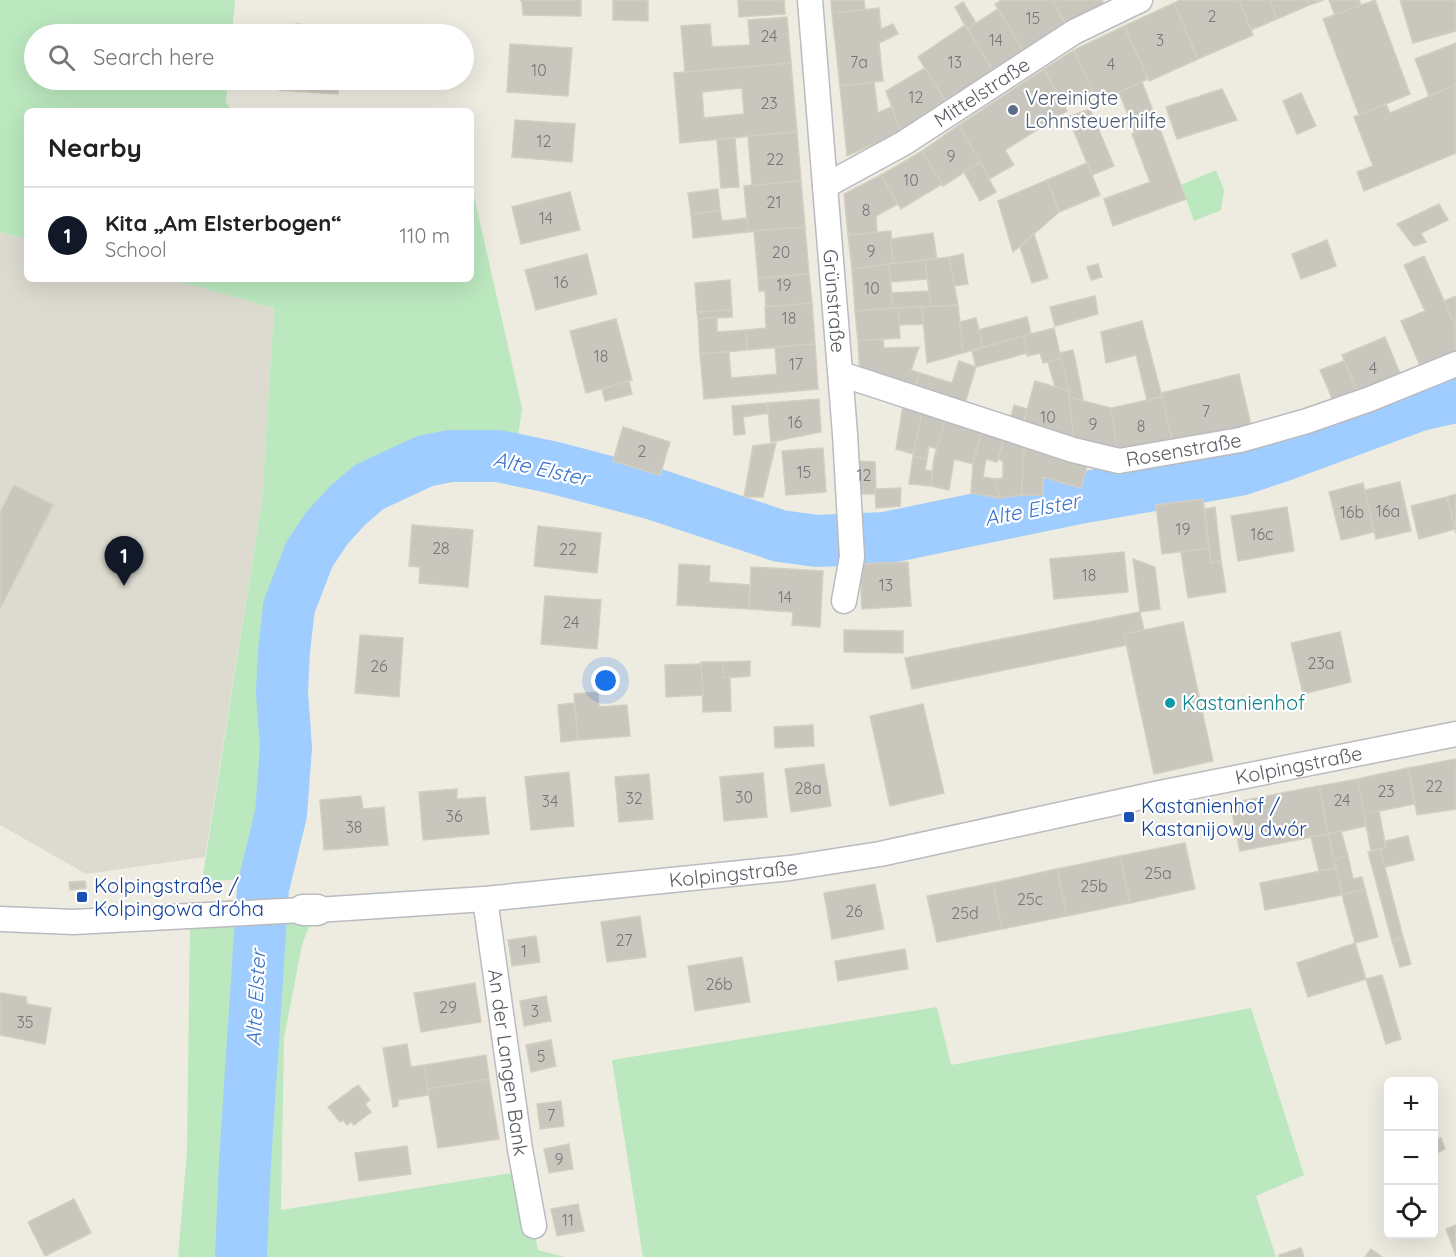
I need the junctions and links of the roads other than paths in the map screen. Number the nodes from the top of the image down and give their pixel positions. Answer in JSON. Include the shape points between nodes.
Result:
{"nodes":[{"id":1,"x":810,"y":0,"type":"edge"},
{"id":2,"x":1140,"y":0,"type":"edge"},
{"id":3,"x":825,"y":186,"type":"junction"},
{"id":4,"x":1456,"y":364,"type":"edge"},
{"id":5,"x":841,"y":374,"type":"junction"},
{"id":6,"x":844,"y":601,"type":"dead end"},
{"id":7,"x":1456,"y":734,"type":"edge"},
{"id":8,"x":485,"y":899,"type":"junction"},
{"id":9,"x":0,"y":919,"type":"edge"},
{"id":10,"x":534,"y":1226,"type":"dead end"}],
"edges":[{"from":1,"to":3,"type":"street","name":"Grünstraße"},
{"from":2,"to":3,"type":"street","name":"Mittelstraße","via":[[1074,32],[904,143]]},
{"from":3,"to":5,"type":"street","name":"Grünstraße"},
{"from":4,"to":5,"type":"street","name":"Rosenstraße","via":[[1307,421],[1240,440],[1119,461],[1073,450]]},
{"from":5,"to":6,"type":"street","name":"Grünstraße","via":[[852,556]]},
{"from":7,"to":8,"type":"street","name":"Kolpingstraße","via":[[1171,790],[880,854],[790,868]]},
{"from":8,"to":9,"type":"street","name":"Kolpingstraße","via":[[74,922]]},
{"from":8,"to":10,"type":"street","name":"An der Langen Bank"}]}
